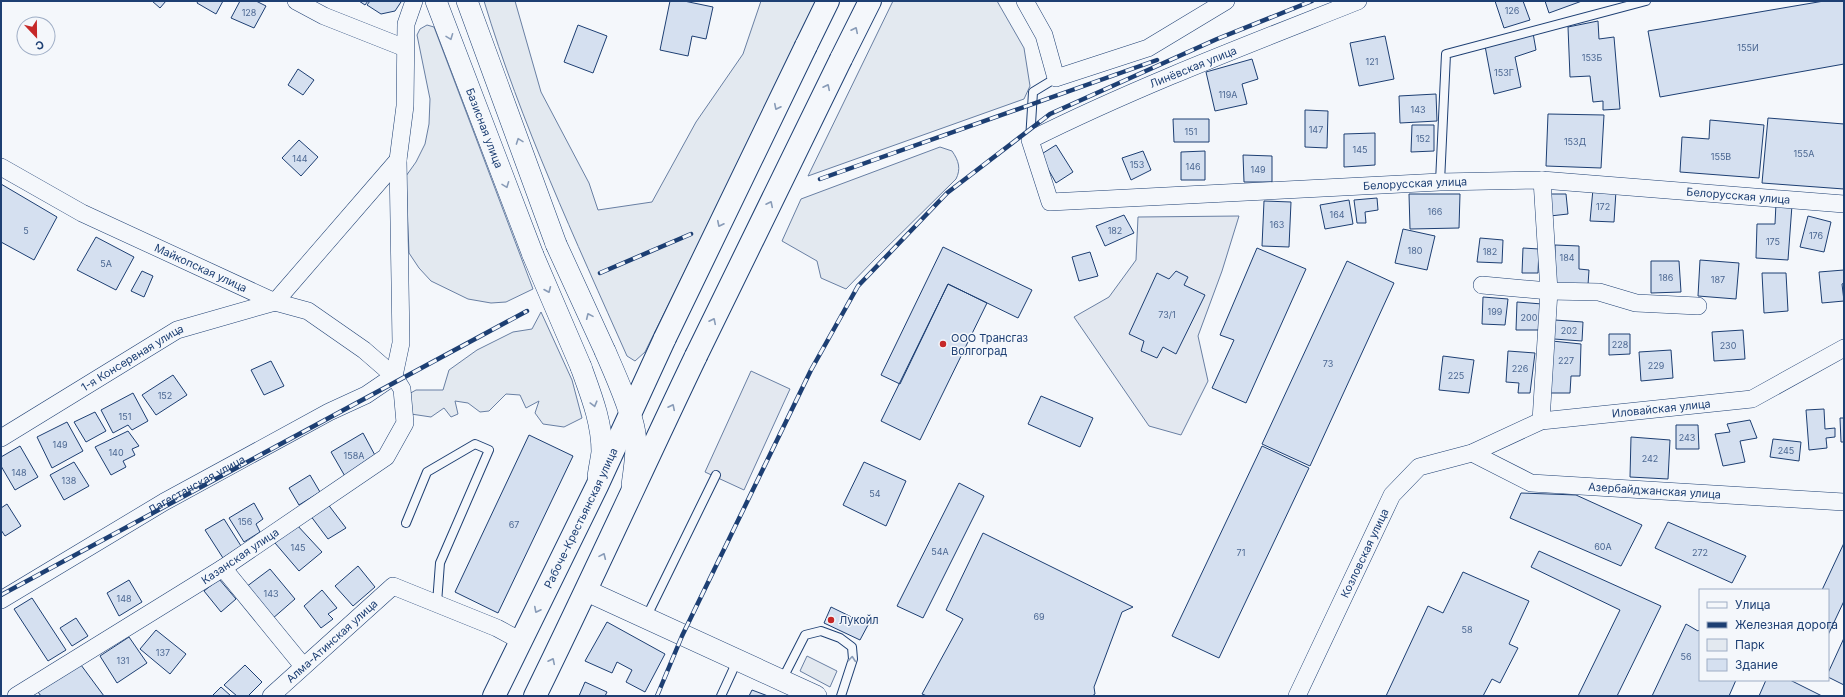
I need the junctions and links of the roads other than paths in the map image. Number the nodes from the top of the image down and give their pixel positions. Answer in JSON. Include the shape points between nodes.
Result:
{"nodes":[{"id":1,"x":296,"y":1,"type":"edge"},
{"id":2,"x":414,"y":1,"type":"edge"},
{"id":3,"x":436,"y":1,"type":"edge"},
{"id":4,"x":467,"y":1,"type":"edge"},
{"id":5,"x":828,"y":1,"type":"edge"},
{"id":6,"x":870,"y":1,"type":"edge"},
{"id":7,"x":1025,"y":1,"type":"edge"},
{"id":8,"x":1226,"y":1,"type":"edge"},
{"id":9,"x":1358,"y":1,"type":"edge"},
{"id":10,"x":1646,"y":1,"type":"edge"},
{"id":11,"x":405,"y":48,"type":"junction"},
{"id":12,"x":1056,"y":78,"type":"junction"},
{"id":13,"x":1030,"y":140,"type":"junction"},
{"id":14,"x":398,"y":160,"type":"junction"},
{"id":15,"x":1,"y":167,"type":"edge"},
{"id":16,"x":1542,"y":180,"type":"junction"},
{"id":17,"x":1440,"y":182,"type":"junction"},
{"id":18,"x":1844,"y":204,"type":"edge"},
{"id":19,"x":1482,"y":285,"type":"dead end"},
{"id":20,"x":1548,"y":290,"type":"junction"},
{"id":21,"x":275,"y":302,"type":"junction"},
{"id":22,"x":1698,"y":306,"type":"dead end"},
{"id":23,"x":1844,"y":348,"type":"edge"},
{"id":24,"x":608,"y":359,"type":"junction"},
{"id":25,"x":650,"y":371,"type":"junction"},
{"id":26,"x":394,"y":376,"type":"junction"},
{"id":27,"x":630,"y":416,"type":"junction"},
{"id":28,"x":1541,"y":421,"type":"junction"},
{"id":29,"x":600,"y":426,"type":"junction"},
{"id":30,"x":659,"y":433,"type":"junction"},
{"id":31,"x":1,"y":438,"type":"edge"},
{"id":32,"x":627,"y":441,"type":"junction"},
{"id":33,"x":1472,"y":452,"type":"junction"},
{"id":34,"x":716,"y":475,"type":"dead end"},
{"id":35,"x":597,"y":486,"type":"junction"},
{"id":36,"x":631,"y":492,"type":"junction"},
{"id":37,"x":1844,"y":502,"type":"edge"},
{"id":38,"x":406,"y":523,"type":"dead end"},
{"id":39,"x":223,"y":568,"type":"junction"},
{"id":40,"x":587,"y":591,"type":"junction"},
{"id":41,"x":1,"y":600,"type":"edge"},
{"id":42,"x":437,"y":603,"type":"junction"},
{"id":43,"x":645,"y":619,"type":"junction"},
{"id":44,"x":521,"y":641,"type":"junction"},
{"id":45,"x":737,"y":661,"type":"junction"},
{"id":46,"x":304,"y":666,"type":"junction"},
{"id":47,"x":782,"y":681,"type":"junction"},
{"id":48,"x":16,"y":696,"type":"edge"},
{"id":49,"x":271,"y":696,"type":"edge"},
{"id":50,"x":494,"y":696,"type":"edge"},
{"id":51,"x":535,"y":696,"type":"edge"},
{"id":52,"x":721,"y":696,"type":"edge"},
{"id":53,"x":816,"y":696,"type":"edge"},
{"id":54,"x":841,"y":696,"type":"edge"},
{"id":55,"x":1297,"y":696,"type":"edge"}],
"edges":[{"from":1,"to":11,"type":"street","via":[[324,16]]},
{"from":2,"to":11,"type":"street","via":[[406,24]]},
{"from":3,"to":29,"type":"street","name":"Базисная улица","one_way":true,"bridge":true,"via":[[533,255],[581,367]]},
{"from":24,"to":4,"type":"street","one_way":true,"bridge":true,"via":[[556,244]]},
{"from":5,"to":25,"type":"main road","name":"Рабоче-Крестьянская улица","one_way":true,"bridge":true},
{"from":30,"to":6,"type":"main road","one_way":true,"bridge":true},
{"from":7,"to":12,"type":"street","via":[[1044,35]]},
{"from":8,"to":12,"type":"street","via":[[1148,48]]},
{"from":9,"to":13,"type":"street","name":"Линёвская улица","via":[[1176,74]]},
{"from":10,"to":17,"type":"lane","via":[[1446,54]]},
{"from":11,"to":14,"type":"street","via":[[405,106]]},
{"from":12,"to":13,"type":"lane","via":[[1033,92]]},
{"from":13,"to":17,"type":"street","name":"Белорусская улица","via":[[1050,202]]},
{"from":14,"to":21,"type":"street"},
{"from":14,"to":26,"type":"street","via":[[401,343]]},
{"from":15,"to":21,"type":"street","name":"Майкопская улица","via":[[82,213]]},
{"from":16,"to":17,"type":"street","name":"Белорусская улица"},
{"from":16,"to":18,"type":"street","name":"Белорусская улица"},
{"from":16,"to":20,"type":"street"},
{"from":19,"to":20,"type":"street"},
{"from":20,"to":22,"type":"street","via":[[1599,292],[1636,302]]},
{"from":20,"to":28,"type":"street"},
{"from":21,"to":26,"type":"street","name":"Майкопская улица","via":[[308,311],[364,350]]},
{"from":21,"to":31,"type":"street","name":"1-я Консервная улица","via":[[177,330]]},
{"from":23,"to":28,"type":"street","name":"Иловайская улица","via":[[1752,399]]},
{"from":24,"to":25,"type":"street","via":[[628,377],[639,377]]},
{"from":24,"to":27,"type":"street"},
{"from":25,"to":27,"type":"main road","name":"Рабоче-Крестьянская улица"},
{"from":26,"to":39,"type":"street","name":"Казанская улица","via":[[402,389],[405,423],[386,456]]},
{"from":26,"to":41,"type":"street","name":"Дагестанская улица","via":[[366,395],[329,412],[164,502]]},
{"from":27,"to":32,"type":"main road","name":"Рабоче-Крестьянская улица"},
{"from":28,"to":33,"type":"street","name":"Иловайская улица"},
{"from":29,"to":32,"type":"street","via":[[608,435]]},
{"from":29,"to":35,"type":"street","name":"Базисная улица","via":[[602,454]]},
{"from":30,"to":32,"type":"street","via":[[652,437]]},
{"from":30,"to":36,"type":"main road"},
{"from":32,"to":35,"type":"main road","name":"Рабоче-Крестьянская улица"},
{"from":32,"to":36,"type":"street","via":[[636,452]]},
{"from":33,"to":37,"type":"street","name":"Азербайджанская улица","via":[[1530,483]]},
{"from":33,"to":55,"type":"street","name":"Козловская улица","via":[[1419,467],[1392,495]]},
{"from":34,"to":43,"type":"lane"},
{"from":35,"to":44,"type":"main road","name":"Рабоче-Крестьянская улица","one_way":true},
{"from":40,"to":36,"type":"main road","one_way":true},
{"from":38,"to":42,"type":"lane","via":[[428,472],[475,444],[489,450],[440,563]]},
{"from":39,"to":46,"type":"street"},
{"from":39,"to":48,"type":"street","name":"Казанская улица"},
{"from":40,"to":43,"type":"street"},
{"from":51,"to":40,"type":"main road","one_way":true},
{"from":42,"to":44,"type":"street"},
{"from":42,"to":46,"type":"street","name":"Алма-Атинская улица","via":[[394,586]]},
{"from":43,"to":45,"type":"street"},
{"from":44,"to":50,"type":"main road","name":"Рабоче-Крестьянская улица"},
{"from":45,"to":47,"type":"street"},
{"from":45,"to":52,"type":"lane"},
{"from":46,"to":49,"type":"street","name":"Алма-Атинская улица"},
{"from":47,"to":53,"type":"street"},
{"from":54,"to":47,"type":"lane","one_way":true,"via":[[853,660],[852,647],[840,638],[822,631],[805,636]]}]}
